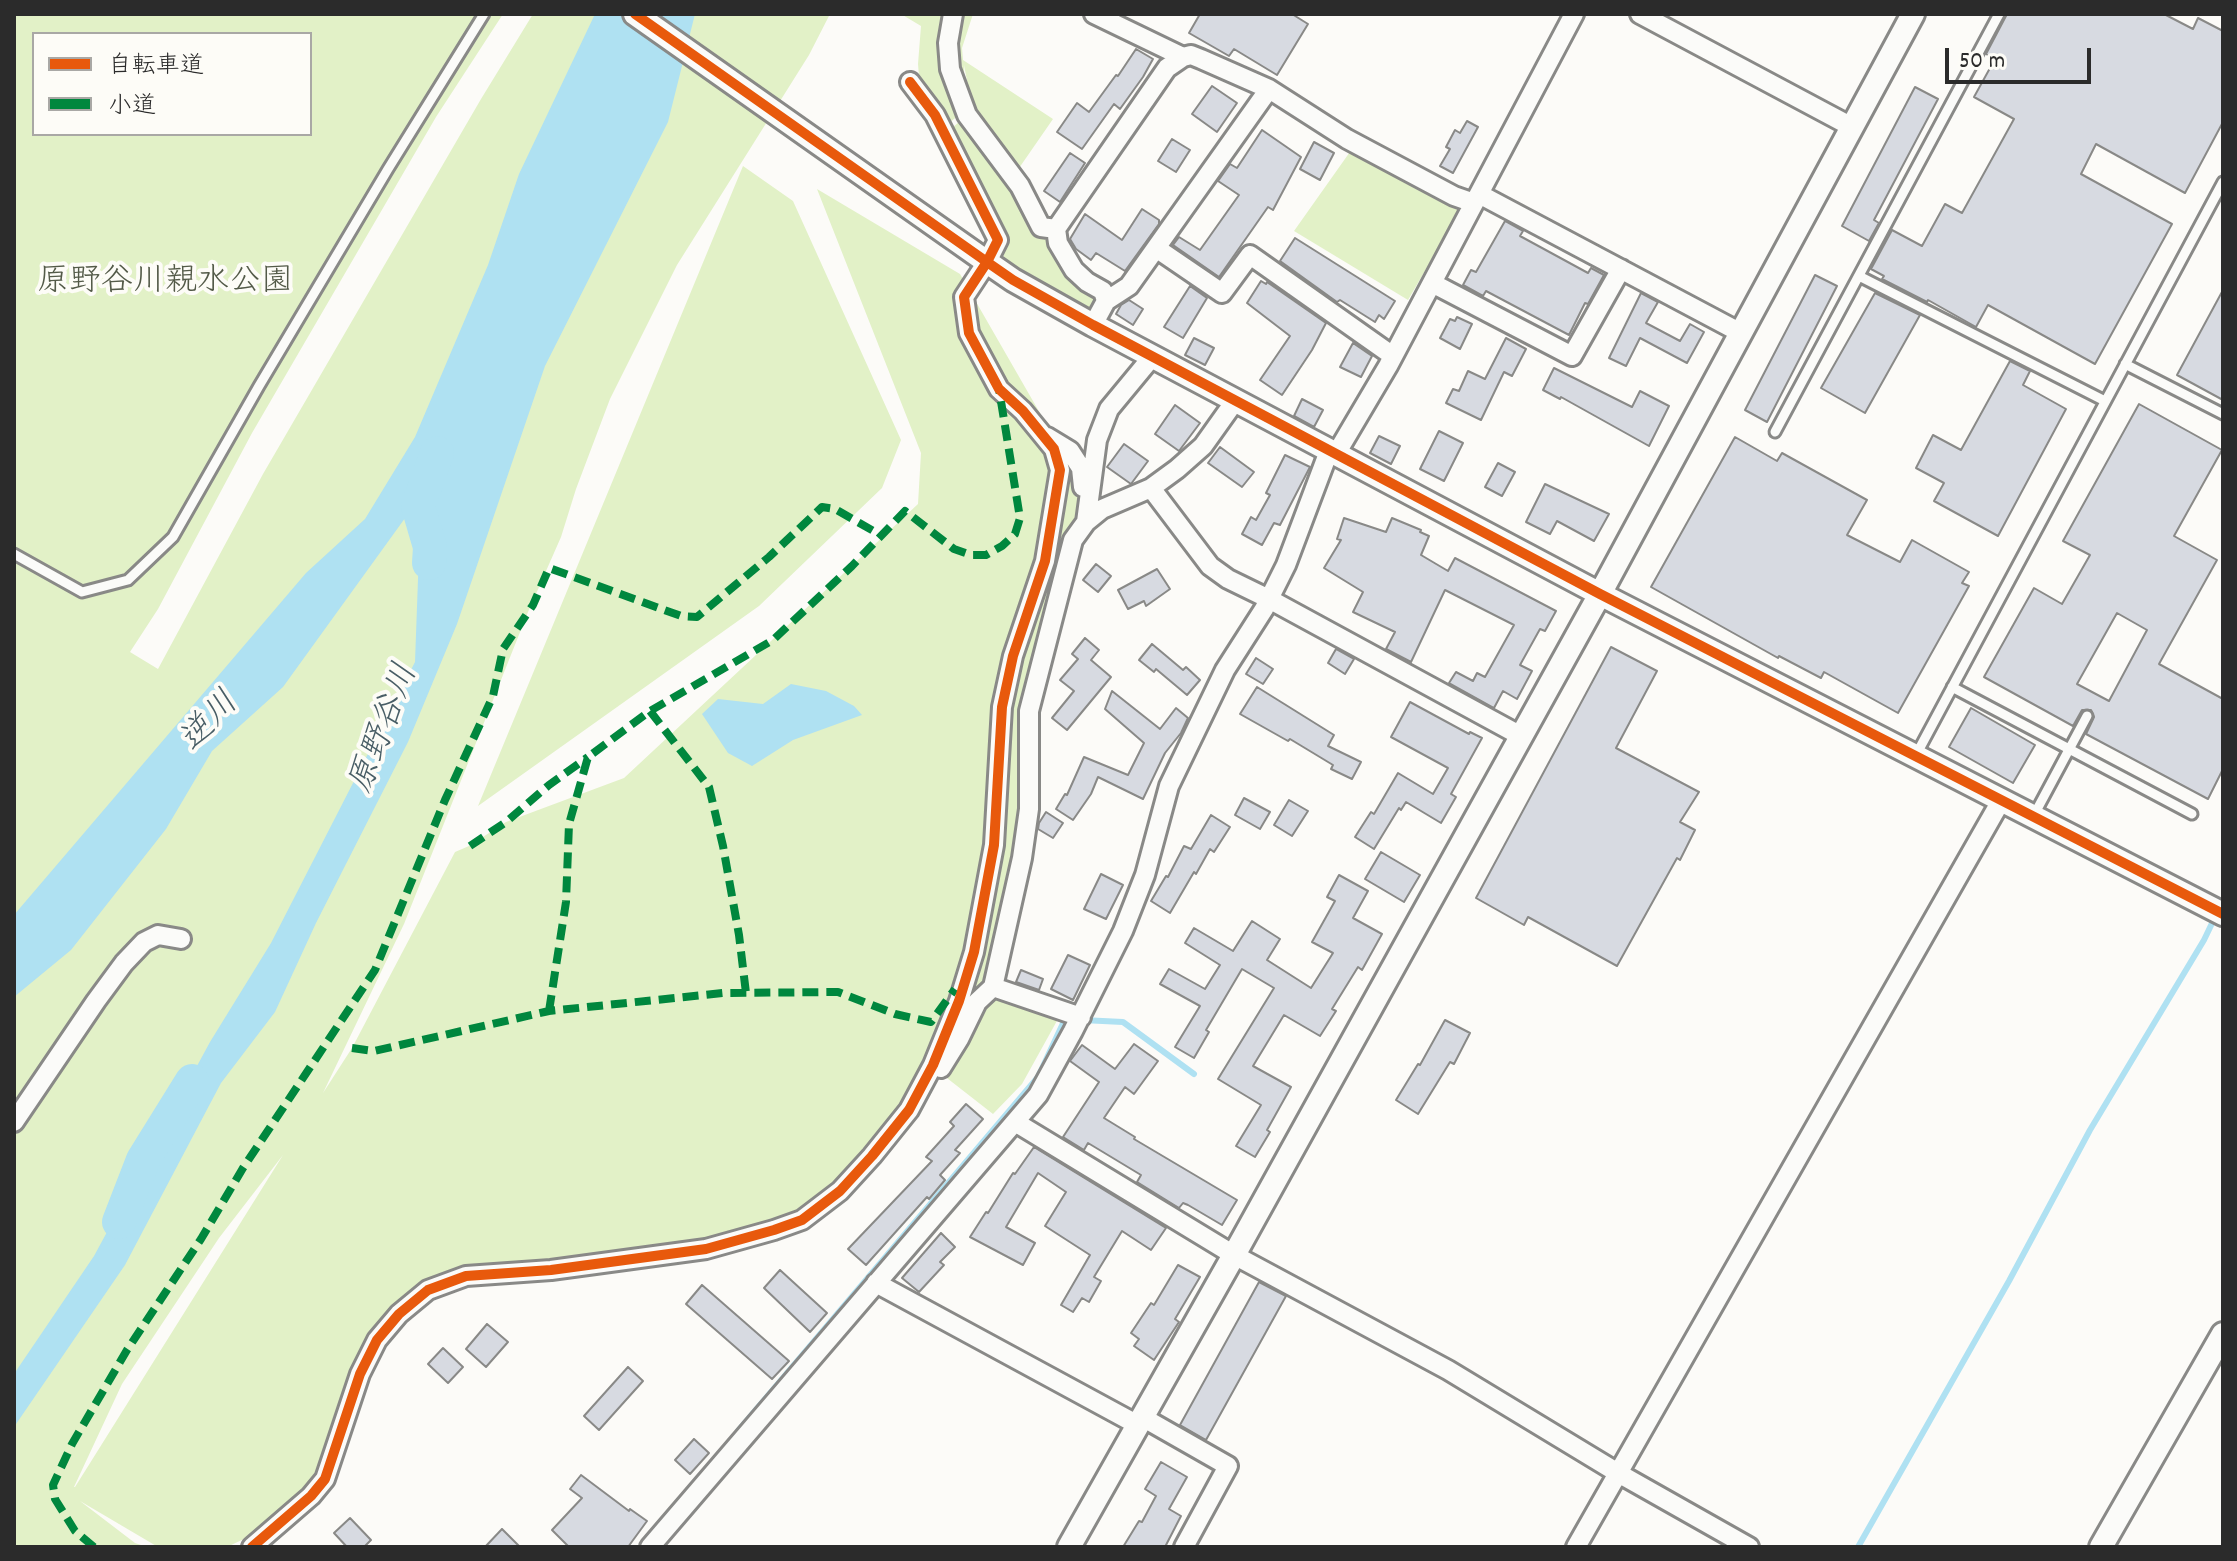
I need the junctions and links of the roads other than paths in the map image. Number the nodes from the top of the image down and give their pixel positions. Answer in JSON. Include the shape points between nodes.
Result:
{"nodes":[{"id":1,"x":484,"y":14,"type":"edge"},
{"id":2,"x":635,"y":14,"type":"edge"},
{"id":3,"x":953,"y":14,"type":"edge"},
{"id":4,"x":1094,"y":14,"type":"edge"},
{"id":5,"x":1574,"y":14,"type":"edge"},
{"id":6,"x":1640,"y":14,"type":"edge"},
{"id":7,"x":1913,"y":14,"type":"edge"},
{"id":8,"x":1999,"y":14,"type":"edge"},
{"id":9,"x":1183,"y":57,"type":"junction"},
{"id":10,"x":910,"y":82,"type":"dead end"},
{"id":11,"x":1269,"y":89,"type":"junction"},
{"id":12,"x":967,"y":115,"type":"junction"},
{"id":13,"x":941,"y":127,"type":"junction"},
{"id":14,"x":1852,"y":127,"type":"junction"},
{"id":15,"x":2223,"y":182,"type":"edge"},
{"id":16,"x":1477,"y":198,"type":"junction"},
{"id":17,"x":1056,"y":229,"type":"junction"},
{"id":18,"x":1156,"y":248,"type":"junction"},
{"id":19,"x":987,"y":262,"type":"junction"},
{"id":20,"x":1621,"y":269,"type":"junction"},
{"id":21,"x":1859,"y":276,"type":"junction"},
{"id":22,"x":1432,"y":283,"type":"junction"},
{"id":23,"x":1106,"y":301,"type":"junction"},
{"id":24,"x":1093,"y":325,"type":"junction"},
{"id":25,"x":1741,"y":333,"type":"junction"},
{"id":26,"x":1393,"y":356,"type":"junction"},
{"id":27,"x":1152,"y":357,"type":"junction"},
{"id":28,"x":2125,"y":364,"type":"junction"},
{"id":29,"x":1235,"y":401,"type":"junction"},
{"id":30,"x":2105,"y":401,"type":"junction"},
{"id":31,"x":2223,"y":414,"type":"edge"},
{"id":32,"x":1040,"y":432,"type":"junction"},
{"id":33,"x":1775,"y":432,"type":"dead end"},
{"id":34,"x":1332,"y":452,"type":"junction"},
{"id":35,"x":1151,"y":488,"type":"junction"},
{"id":36,"x":1086,"y":522,"type":"junction"},
{"id":37,"x":14,"y":554,"type":"edge"},
{"id":38,"x":1600,"y":594,"type":"junction"},
{"id":39,"x":1269,"y":599,"type":"junction"},
{"id":40,"x":1952,"y":687,"type":"junction"},
{"id":41,"x":2087,"y":716,"type":"dead end"},
{"id":42,"x":1521,"y":736,"type":"junction"},
{"id":43,"x":2068,"y":749,"type":"junction"},
{"id":44,"x":1916,"y":755,"type":"junction"},
{"id":45,"x":2002,"y":799,"type":"junction"},
{"id":46,"x":2192,"y":814,"type":"dead end"},
{"id":47,"x":2033,"y":815,"type":"junction"},
{"id":48,"x":2223,"y":914,"type":"edge"},
{"id":49,"x":181,"y":939,"type":"dead end"},
{"id":50,"x":993,"y":987,"type":"junction"},
{"id":51,"x":1081,"y":1017,"type":"junction"},
{"id":52,"x":909,"y":1110,"type":"junction"},
{"id":53,"x":14,"y":1122,"type":"edge"},
{"id":54,"x":1015,"y":1122,"type":"junction"},
{"id":55,"x":1234,"y":1255,"type":"junction"},
{"id":56,"x":876,"y":1283,"type":"junction"},
{"id":57,"x":2223,"y":1334,"type":"edge"},
{"id":58,"x":1140,"y":1421,"type":"junction"},
{"id":59,"x":1618,"y":1473,"type":"junction"},
{"id":60,"x":258,"y":1544,"type":"edge"},
{"id":61,"x":650,"y":1547,"type":"edge"},
{"id":62,"x":1069,"y":1547,"type":"edge"},
{"id":63,"x":1184,"y":1547,"type":"edge"},
{"id":64,"x":1576,"y":1547,"type":"edge"},
{"id":65,"x":1749,"y":1547,"type":"edge"},
{"id":66,"x":2101,"y":1547,"type":"edge"}],
"edges":[{"from":1,"to":37,"type":"lane","via":[[173,537],[128,580],[82,592]]},
{"from":2,"to":19,"type":"street"},
{"from":3,"to":12,"type":"street","via":[[950,69]]},
{"from":4,"to":9,"type":"street"},
{"from":5,"to":16,"type":"street"},
{"from":6,"to":14,"type":"street"},
{"from":7,"to":14,"type":"street"},
{"from":8,"to":21,"type":"lane"},
{"from":9,"to":11,"type":"street","via":[[1191,55]]},
{"from":9,"to":17,"type":"street","via":[[1167,68]]},
{"from":10,"to":13,"type":"street"},
{"from":11,"to":16,"type":"street","via":[[1347,139],[1454,196]]},
{"from":11,"to":18,"type":"street"},
{"from":12,"to":13,"type":"street"},
{"from":12,"to":17,"type":"street","via":[[1020,186],[1041,227]]},
{"from":13,"to":19,"type":"street","via":[[998,240]]},
{"from":14,"to":25,"type":"street"},
{"from":15,"to":28,"type":"lane"},
{"from":16,"to":20,"type":"street"},
{"from":16,"to":22,"type":"street"},
{"from":17,"to":23,"type":"street","via":[[1074,270],[1103,291]]},
{"from":18,"to":23,"type":"street","via":[[1129,286]]},
{"from":18,"to":26,"type":"street","via":[[1222,293],[1250,255]]},
{"from":19,"to":24,"type":"street"},
{"from":19,"to":32,"type":"street","via":[[964,297],[969,333],[999,389]]},
{"from":20,"to":22,"type":"street","via":[[1572,356]]},
{"from":20,"to":25,"type":"street"},
{"from":21,"to":30,"type":"lane"},
{"from":21,"to":33,"type":"lane"},
{"from":22,"to":26,"type":"street"},
{"from":23,"to":24,"type":"street"},
{"from":24,"to":27,"type":"street"},
{"from":25,"to":38,"type":"street"},
{"from":26,"to":34,"type":"street"},
{"from":27,"to":29,"type":"street"},
{"from":27,"to":36,"type":"street","via":[[1109,409],[1097,440]]},
{"from":28,"to":30,"type":"lane"},
{"from":28,"to":31,"type":"lane"},
{"from":29,"to":34,"type":"street"},
{"from":29,"to":35,"type":"street","via":[[1203,446]]},
{"from":30,"to":40,"type":"lane"},
{"from":32,"to":36,"type":"street","via":[[1070,451],[1081,468]]},
{"from":32,"to":52,"type":"street","via":[[1054,449],[1060,470],[1056,504],[1045,561],[1002,707],[994,845],[974,952],[933,1065]]},
{"from":34,"to":38,"type":"street"},
{"from":34,"to":39,"type":"street"},
{"from":35,"to":36,"type":"street","via":[[1102,509]]},
{"from":35,"to":39,"type":"street","via":[[1210,566]]},
{"from":36,"to":50,"type":"street","via":[[1073,540],[1029,711],[1029,809]]},
{"from":38,"to":42,"type":"street"},
{"from":38,"to":44,"type":"street"},
{"from":39,"to":42,"type":"street"},
{"from":39,"to":51,"type":"street","via":[[1225,670],[1169,786],[1129,917]]},
{"from":40,"to":43,"type":"lane"},
{"from":40,"to":44,"type":"lane"},
{"from":41,"to":43,"type":"lane"},
{"from":42,"to":55,"type":"street"},
{"from":43,"to":46,"type":"lane"},
{"from":43,"to":47,"type":"lane"},
{"from":44,"to":45,"type":"street"},
{"from":45,"to":47,"type":"street"},
{"from":45,"to":59,"type":"street"},
{"from":47,"to":48,"type":"street"},
{"from":49,"to":53,"type":"street","via":[[158,935],[124,963]]},
{"from":50,"to":51,"type":"street"},
{"from":50,"to":52,"type":"street","via":[[977,1002],[947,1058]]},
{"from":51,"to":54,"type":"street","via":[[1038,1095]]},
{"from":52,"to":60,"type":"street","via":[[840,1191],[802,1220],[706,1249],[466,1276],[428,1290],[377,1340],[360,1374],[325,1479]]},
{"from":54,"to":55,"type":"street"},
{"from":54,"to":56,"type":"street"},
{"from":55,"to":58,"type":"street"},
{"from":55,"to":59,"type":"street","via":[[1448,1370]]},
{"from":56,"to":58,"type":"street"},
{"from":56,"to":61,"type":"street"},
{"from":57,"to":66,"type":"street"},
{"from":58,"to":62,"type":"street"},
{"from":58,"to":63,"type":"street","via":[[1228,1466]]},
{"from":59,"to":64,"type":"street"},
{"from":59,"to":65,"type":"street"}]}
